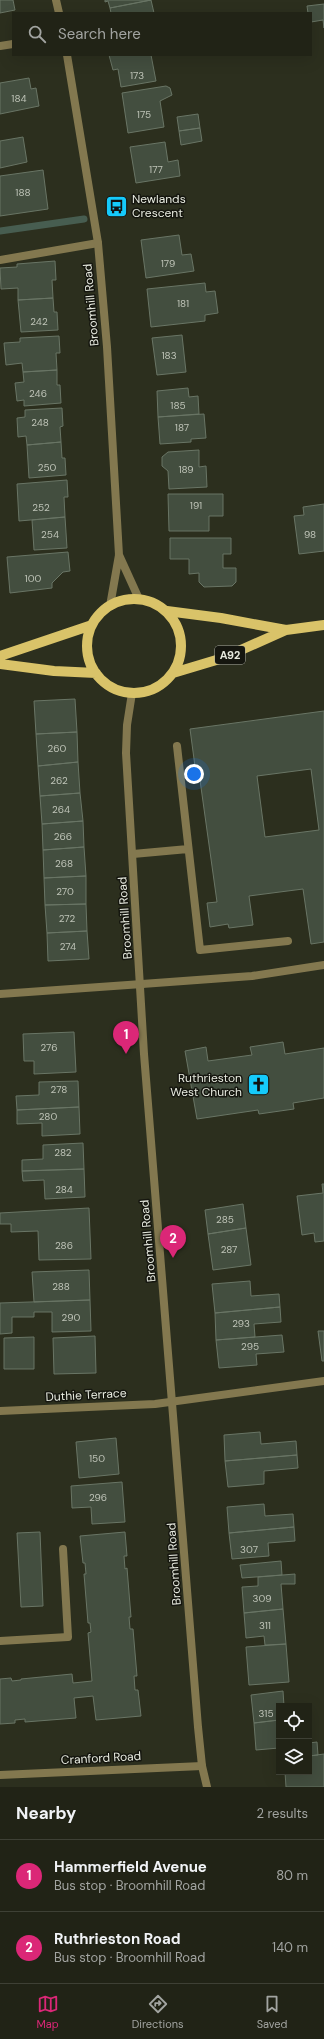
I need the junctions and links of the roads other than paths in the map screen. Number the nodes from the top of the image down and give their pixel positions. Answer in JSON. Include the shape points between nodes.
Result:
{"nodes":[{"id":1,"x":56,"y":0,"type":"edge"},
{"id":2,"x":59,"y":12,"type":"edge"},
{"id":3,"x":12,"y":44,"type":"edge"},
{"id":4,"x":0,"y":46,"type":"edge"},
{"id":5,"x":67,"y":56,"type":"edge"},
{"id":6,"x":98,"y":243,"type":"junction"},
{"id":7,"x":0,"y":260,"type":"edge"},
{"id":8,"x":118,"y":555,"type":"junction"},
{"id":9,"x":139,"y":599,"type":"junction"},
{"id":10,"x":110,"y":606,"type":"junction"},
{"id":11,"x":167,"y":611,"type":"junction"},
{"id":12,"x":92,"y":625,"type":"junction"},
{"id":13,"x":324,"y":625,"type":"edge"},
{"id":14,"x":286,"y":630,"type":"junction"},
{"id":15,"x":0,"y":656,"type":"edge"},
{"id":16,"x":0,"y":664,"type":"edge"},
{"id":17,"x":96,"y":673,"type":"junction"},
{"id":18,"x":173,"y":673,"type":"junction"},
{"id":19,"x":132,"y":693,"type":"junction"},
{"id":20,"x":177,"y":746,"type":"dead end"},
{"id":21,"x":188,"y":849,"type":"junction"},
{"id":22,"x":133,"y":854,"type":"junction"},
{"id":23,"x":288,"y":941,"type":"dead end"},
{"id":24,"x":324,"y":965,"type":"edge"},
{"id":25,"x":142,"y":984,"type":"junction"},
{"id":26,"x":0,"y":994,"type":"edge"},
{"id":27,"x":324,"y":1381,"type":"edge"},
{"id":28,"x":173,"y":1402,"type":"junction"},
{"id":29,"x":0,"y":1411,"type":"edge"},
{"id":30,"x":63,"y":1549,"type":"dead end"},
{"id":31,"x":0,"y":1641,"type":"edge"},
{"id":32,"x":202,"y":1766,"type":"junction"},
{"id":33,"x":0,"y":1775,"type":"edge"},
{"id":34,"x":207,"y":1787,"type":"edge"}],
"edges":[{"from":1,"to":2,"type":"street"},
{"from":3,"to":4,"type":"street"},
{"from":5,"to":6,"type":"street","name":"Broomhill Road"},
{"from":6,"to":7,"type":"street"},
{"from":6,"to":8,"type":"street","name":"Broomhill Road","via":[[107,347]]},
{"from":8,"to":9,"type":"street","name":"Broomhill Road"},
{"from":8,"to":10,"type":"street","name":"Broomhill Road"},
{"from":9,"to":10,"type":"main road","number":"A92","via":[[124,600]]},
{"from":9,"to":11,"type":"main road","number":"A92","via":[[154,603]]},
{"from":10,"to":12,"type":"main road","number":"A92"},
{"from":11,"to":14,"type":"main road","number":"A92"},
{"from":11,"to":18,"type":"main road","number":"A92","via":[[177,625],[181,641],[180,658]]},
{"from":12,"to":15,"type":"main road"},
{"from":12,"to":17,"type":"main road","number":"A92","via":[[88,641],[89,658]]},
{"from":13,"to":14,"type":"main road","number":"A92"},
{"from":14,"to":18,"type":"main road","number":"A92","via":[[223,658]]},
{"from":16,"to":17,"type":"main road"},
{"from":17,"to":19,"type":"main road","number":"A92","via":[[111,687]]},
{"from":18,"to":19,"type":"main road","number":"A92","via":[[155,688]]},
{"from":19,"to":22,"type":"street","name":"Broomhill Road","via":[[126,753]]},
{"from":20,"to":21,"type":"street"},
{"from":21,"to":22,"type":"street"},
{"from":21,"to":23,"type":"street","via":[[200,950]]},
{"from":22,"to":25,"type":"street","name":"Broomhill Road"},
{"from":24,"to":25,"type":"street","via":[[252,976]]},
{"from":25,"to":26,"type":"street"},
{"from":25,"to":28,"type":"street","name":"Broomhill Road","via":[[144,1054]]},
{"from":27,"to":28,"type":"street","name":"Duthie Terrace"},
{"from":28,"to":29,"type":"street","name":"Duthie Terrace"},
{"from":28,"to":32,"type":"street","name":"Broomhill Road"},
{"from":30,"to":31,"type":"street","via":[[68,1638]]},
{"from":32,"to":33,"type":"street","name":"Cranford Road"},
{"from":32,"to":34,"type":"street","name":"Broomhill Road"}]}
